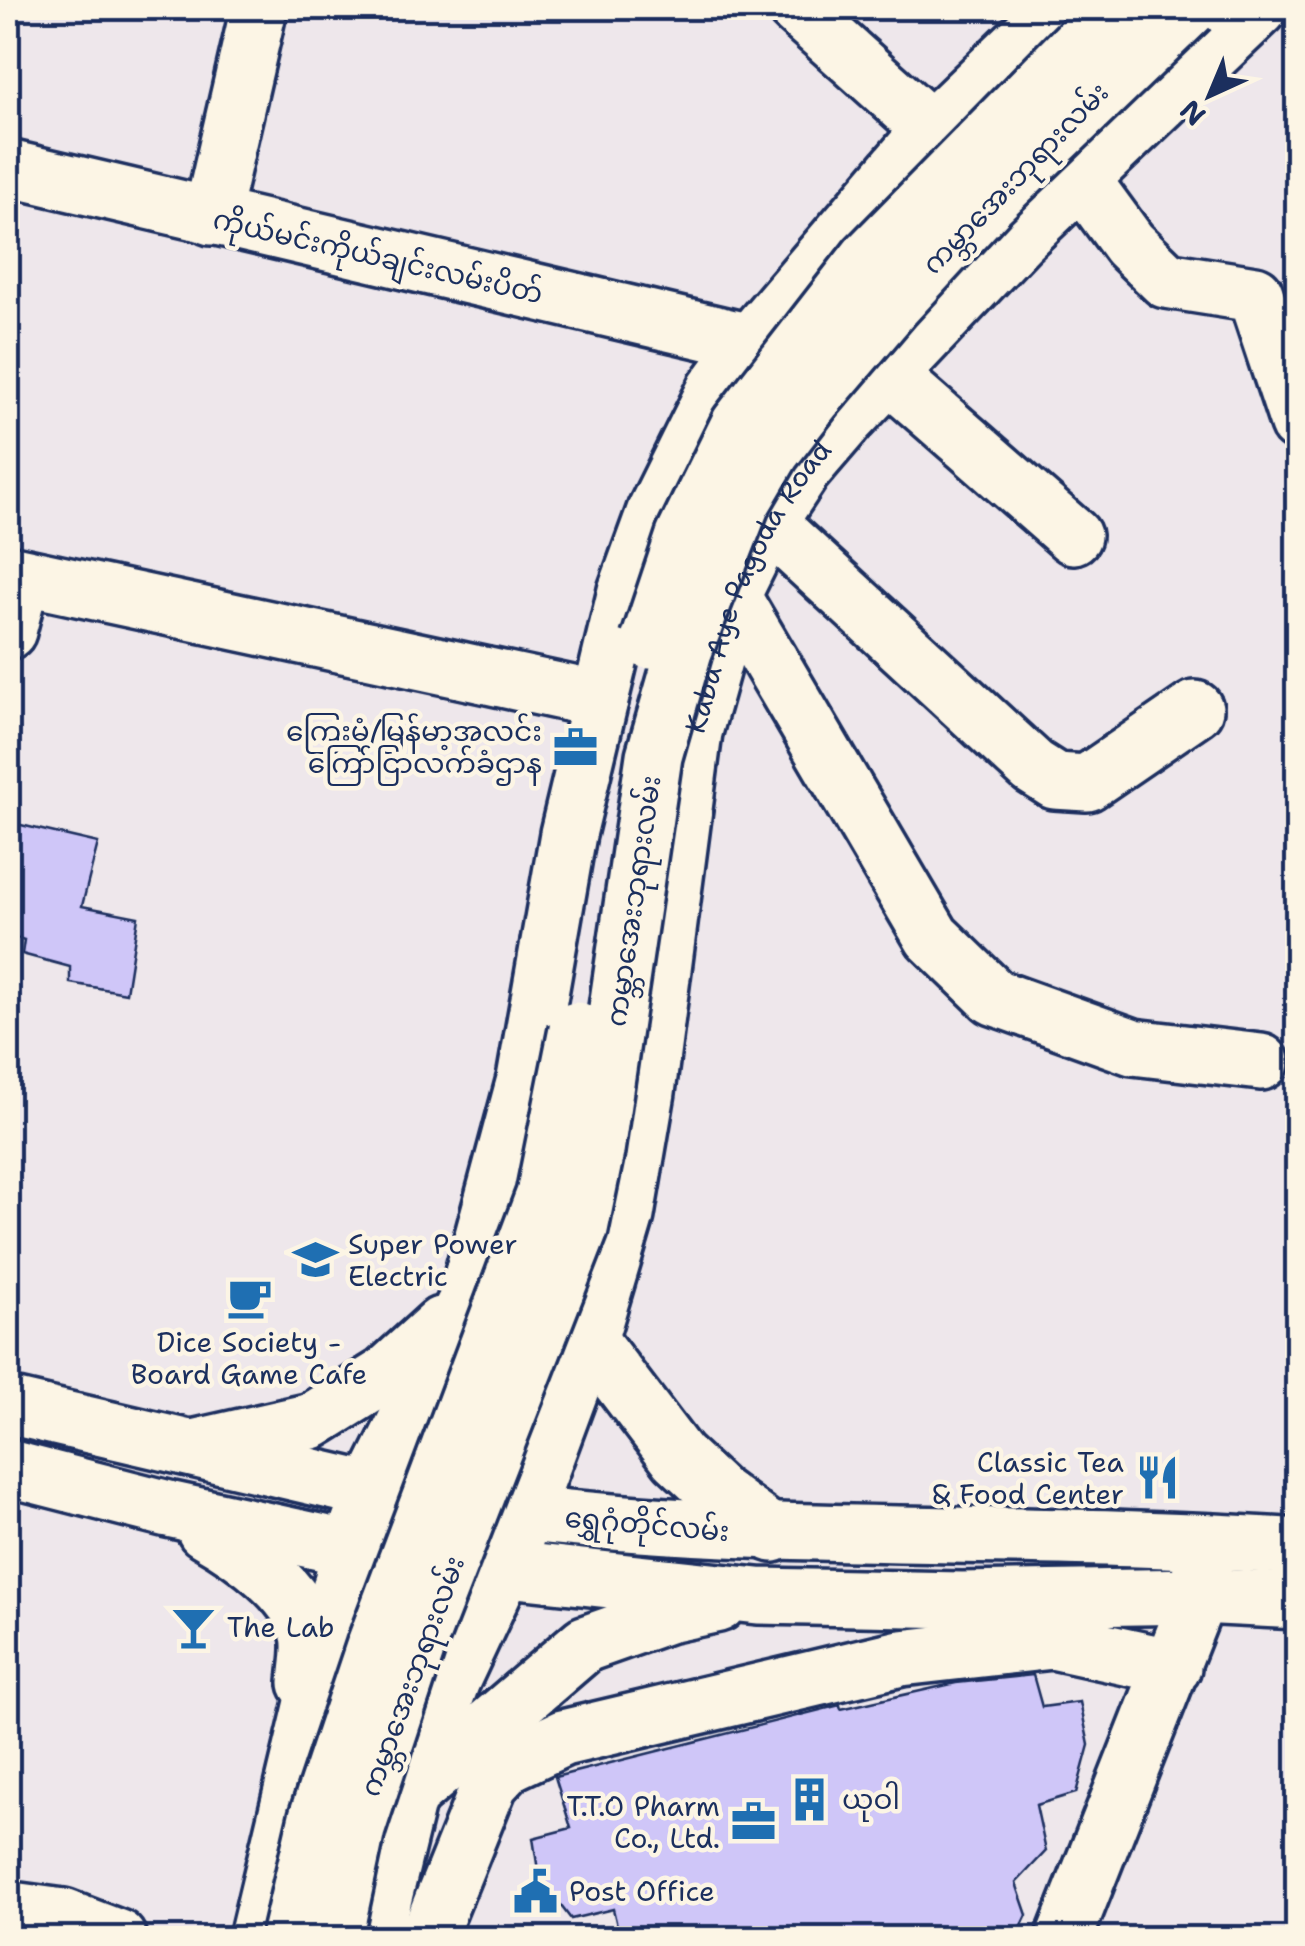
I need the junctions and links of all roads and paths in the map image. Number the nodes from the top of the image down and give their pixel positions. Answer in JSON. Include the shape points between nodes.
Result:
{"nodes":[{"id":1,"x":259,"y":8,"type":"edge"},
{"id":2,"x":796,"y":8,"type":"edge"},
{"id":3,"x":1057,"y":8,"type":"edge"},
{"id":4,"x":1114,"y":8,"type":"edge"},
{"id":5,"x":1190,"y":8,"type":"edge"},
{"id":6,"x":1260,"y":8,"type":"edge"},
{"id":7,"x":932,"y":130,"type":"junction"},
{"id":8,"x":8,"y":168,"type":"edge"},
{"id":9,"x":1080,"y":178,"type":"junction"},
{"id":10,"x":211,"y":218,"type":"junction"},
{"id":11,"x":750,"y":342,"type":"junction"},
{"id":12,"x":889,"y":375,"type":"junction"},
{"id":13,"x":1298,"y":423,"type":"edge"},
{"id":14,"x":682,"y":456,"type":"junction"},
{"id":15,"x":768,"y":523,"type":"junction"},
{"id":16,"x":1073,"y":536,"type":"dead end"},
{"id":17,"x":15,"y":575,"type":"edge"},
{"id":18,"x":732,"y":596,"type":"junction"},
{"id":19,"x":8,"y":631,"type":"edge"},
{"id":20,"x":600,"y":700,"type":"junction"},
{"id":21,"x":1195,"y":709,"type":"dead end"},
{"id":22,"x":694,"y":732,"type":"junction"},
{"id":23,"x":1261,"y":1062,"type":"dead end"},
{"id":24,"x":466,"y":1303,"type":"junction"},
{"id":25,"x":588,"y":1340,"type":"junction"},
{"id":26,"x":8,"y":1406,"type":"edge"},
{"id":27,"x":187,"y":1450,"type":"junction"},
{"id":28,"x":8,"y":1468,"type":"edge"},
{"id":29,"x":370,"y":1494,"type":"junction"},
{"id":30,"x":168,"y":1509,"type":"junction"},
{"id":31,"x":524,"y":1514,"type":"junction"},
{"id":32,"x":773,"y":1534,"type":"junction"},
{"id":33,"x":1202,"y":1541,"type":"junction"},
{"id":34,"x":1298,"y":1547,"type":"edge"},
{"id":35,"x":346,"y":1565,"type":"junction"},
{"id":36,"x":495,"y":1588,"type":"junction"},
{"id":37,"x":758,"y":1596,"type":"junction"},
{"id":38,"x":1199,"y":1596,"type":"junction"},
{"id":39,"x":1298,"y":1601,"type":"edge"},
{"id":40,"x":1173,"y":1667,"type":"junction"},
{"id":41,"x":306,"y":1718,"type":"junction"},
{"id":42,"x":408,"y":1796,"type":"junction"},
{"id":43,"x":379,"y":1916,"type":"edge"},
{"id":44,"x":8,"y":1921,"type":"edge"},
{"id":45,"x":440,"y":1933,"type":"edge"},
{"id":46,"x":118,"y":1938,"type":"edge"},
{"id":47,"x":257,"y":1938,"type":"edge"},
{"id":48,"x":289,"y":1938,"type":"edge"},
{"id":49,"x":334,"y":1938,"type":"edge"},
{"id":50,"x":1064,"y":1938,"type":"edge"}],
"edges":[{"from":1,"to":10,"type":"main road"},
{"from":2,"to":7,"type":"main road"},
{"from":3,"to":7,"type":"main road"},
{"from":4,"to":48,"type":"main road","name":"ကမ္ဘာအေးဘုရားလမ်း","bridge":true,"via":[[882,244],[802,340],[739,424],[684,536],[616,769],[571,1072],[544,1194],[374,1647],[316,1817]]},
{"from":5,"to":49,"type":"main road","name":"ကမ္ဘာအေးဘုရားလမ်း","bridge":true,"via":[[1040,150],[894,304],[782,439],[742,503],[684,651],[654,756],[580,1229],[418,1644],[358,1829]]},
{"from":6,"to":9,"type":"main road","name":"Kaba Aye Pagoda Road"},
{"from":7,"to":11,"type":"main road"},
{"from":8,"to":10,"type":"main road","name":"ကိုယ်မင်းကိုယ်ချင်းလမ်းပိတ်"},
{"from":9,"to":12,"type":"main road","name":"Kaba Aye Pagoda Road"},
{"from":9,"to":13,"type":"main road","via":[[1166,280],[1255,294]]},
{"from":10,"to":11,"type":"main road","name":"ကိုယ်မင်းကိုယ်ချင်းလမ်းပိတ်"},
{"from":11,"to":14,"type":"main road","via":[[715,390]]},
{"from":12,"to":15,"type":"main road","name":"Kaba Aye Pagoda Road","via":[[803,470]]},
{"from":12,"to":16,"type":"main road"},
{"from":14,"to":15,"type":"main road"},
{"from":14,"to":20,"type":"main road","via":[[626,591]]},
{"from":15,"to":18,"type":"main road","name":"Kaba Aye Pagoda Road"},
{"from":15,"to":21,"type":"main road","via":[[1033,767],[1056,780],[1087,784]]},
{"from":17,"to":19,"type":"main road"},
{"from":17,"to":20,"type":"main road"},
{"from":18,"to":22,"type":"main road","name":"Kaba Aye Pagoda Road"},
{"from":18,"to":23,"type":"main road","via":[[932,937],[994,997],[1134,1047]]},
{"from":20,"to":22,"type":"main road"},
{"from":20,"to":24,"type":"main road","via":[[568,834],[525,1079]]},
{"from":22,"to":25,"type":"main road","name":"Kaba Aye Pagoda Road","via":[[648,1092],[626,1216]]},
{"from":24,"to":27,"type":"main road","via":[[386,1375],[312,1421]]},
{"from":24,"to":29,"type":"main road"},
{"from":25,"to":31,"type":"main road","name":"ကမ္ဘာအေးဘုရားလမ်း"},
{"from":25,"to":32,"type":"main road","via":[[678,1457]]},
{"from":26,"to":27,"type":"main road","name":"ရွှေဂုံတိုင်လမ်း"},
{"from":27,"to":29,"type":"main road","name":"ရွှေဂုံတိုင်လမ်း"},
{"from":28,"to":30,"type":"main road"},
{"from":29,"to":31,"type":"main road","name":"ရွှေဂုံတိုင်လမ်း"},
{"from":29,"to":35,"type":"main road"},
{"from":30,"to":35,"type":"main road"},
{"from":30,"to":41,"type":"main road","via":[[250,1556],[286,1595],[309,1634]]},
{"from":31,"to":32,"type":"main road","name":"ရွှေဂုံတိုင်လမ်း"},
{"from":31,"to":36,"type":"main road","name":"ကမ္ဘာအေးဘုရားလမ်း"},
{"from":32,"to":33,"type":"main road","name":"ရွှေဂုံတိုင်လမ်း"},
{"from":33,"to":34,"type":"main road","name":"ရွှေဂုံတိုင်လမ်း"},
{"from":33,"to":38,"type":"main road"},
{"from":35,"to":36,"type":"main road"},
{"from":35,"to":41,"type":"main road"},
{"from":36,"to":37,"type":"main road"},
{"from":36,"to":42,"type":"main road","name":"ကမ္ဘာအေးဘုရားလမ်း"},
{"from":37,"to":38,"type":"main road"},
{"from":37,"to":42,"type":"main road","via":[[667,1615],[585,1644]]},
{"from":38,"to":39,"type":"main road"},
{"from":38,"to":40,"type":"main road"},
{"from":40,"to":45,"type":"main road","via":[[1053,1642],[901,1658],[562,1738],[508,1764],[490,1783]]},
{"from":40,"to":50,"type":"main road"},
{"from":41,"to":47,"type":"main road"},
{"from":42,"to":43,"type":"main road","name":"ကမ္ဘာအေးဘုရားလမ်း"},
{"from":43,"to":45,"type":"main road"},
{"from":44,"to":46,"type":"main road","via":[[19,1911],[63,1917]]}]}
